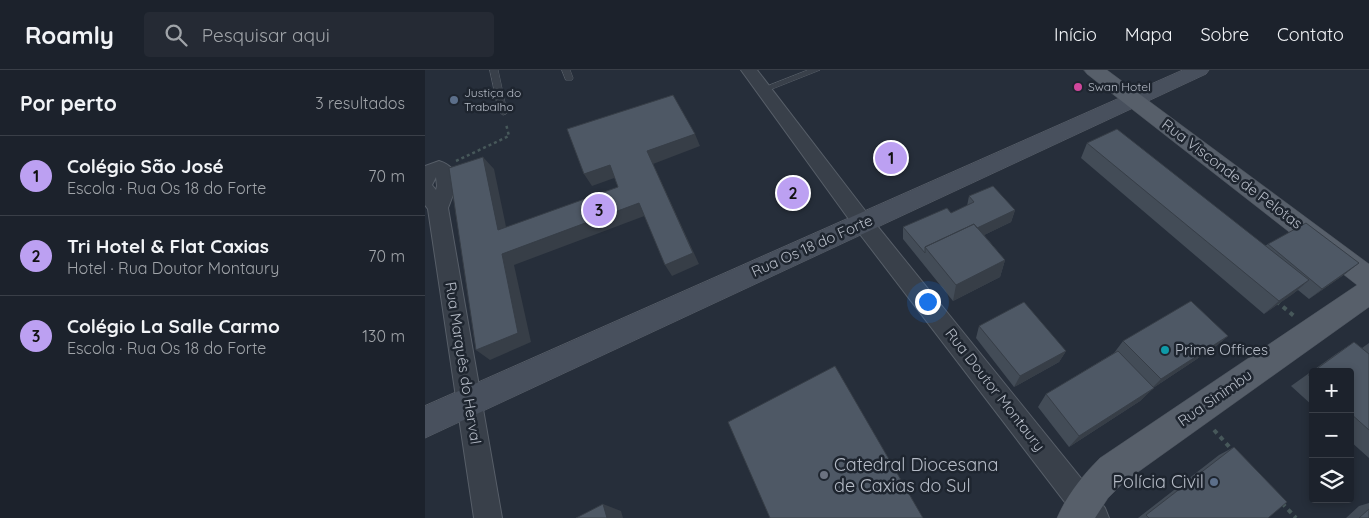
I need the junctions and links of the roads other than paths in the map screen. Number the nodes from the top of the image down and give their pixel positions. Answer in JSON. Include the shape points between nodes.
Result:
{"nodes":[{"id":1,"x":494,"y":70,"type":"edge"},
{"id":2,"x":749,"y":70,"type":"edge"},
{"id":3,"x":815,"y":70,"type":"edge"},
{"id":4,"x":1094,"y":70,"type":"edge"},
{"id":5,"x":1199,"y":70,"type":"edge"},
{"id":6,"x":763,"y":89,"type":"junction"},
{"id":7,"x":1134,"y":100,"type":"junction"},
{"id":8,"x":503,"y":112,"type":"road end"},
{"id":9,"x":432,"y":174,"type":"edge"},
{"id":10,"x":431,"y":199,"type":"edge"},
{"id":11,"x":863,"y":223,"type":"junction"},
{"id":12,"x":1369,"y":279,"type":"edge"},
{"id":13,"x":1369,"y":292,"type":"edge"},
{"id":14,"x":470,"y":402,"type":"junction"},
{"id":15,"x":425,"y":422,"type":"edge"},
{"id":16,"x":1085,"y":513,"type":"edge"},
{"id":17,"x":488,"y":518,"type":"edge"}],
"edges":[{"from":1,"to":8,"type":"lane"},
{"from":2,"to":6,"type":"street","name":"Rua Doutor Montaury"},
{"from":3,"to":6,"type":"lane"},
{"from":4,"to":7,"type":"main road","name":"Rua Visconde de Pelotas"},
{"from":5,"to":7,"type":"street","name":"Rua Os 18 do Forte"},
{"from":6,"to":11,"type":"street","name":"Rua Doutor Montaury"},
{"from":7,"to":11,"type":"street","name":"Rua Os 18 do Forte"},
{"from":7,"to":12,"type":"main road","name":"Rua Visconde de Pelotas"},
{"from":9,"to":10,"type":"street","name":"Rua Marquês do Herval","via":[[445,172],[447,186]]},
{"from":10,"to":14,"type":"street","name":"Rua Marquês do Herval"},
{"from":11,"to":14,"type":"street","name":"Rua Os 18 do Forte"},
{"from":11,"to":16,"type":"street","name":"Rua Doutor Montaury"},
{"from":13,"to":16,"type":"main road","name":"Rua Sinimbu","via":[[1111,470],[1096,486]]},
{"from":14,"to":15,"type":"street","name":"Rua Os 18 do Forte"},
{"from":14,"to":17,"type":"street","name":"Rua Marquês do Herval"}]}
